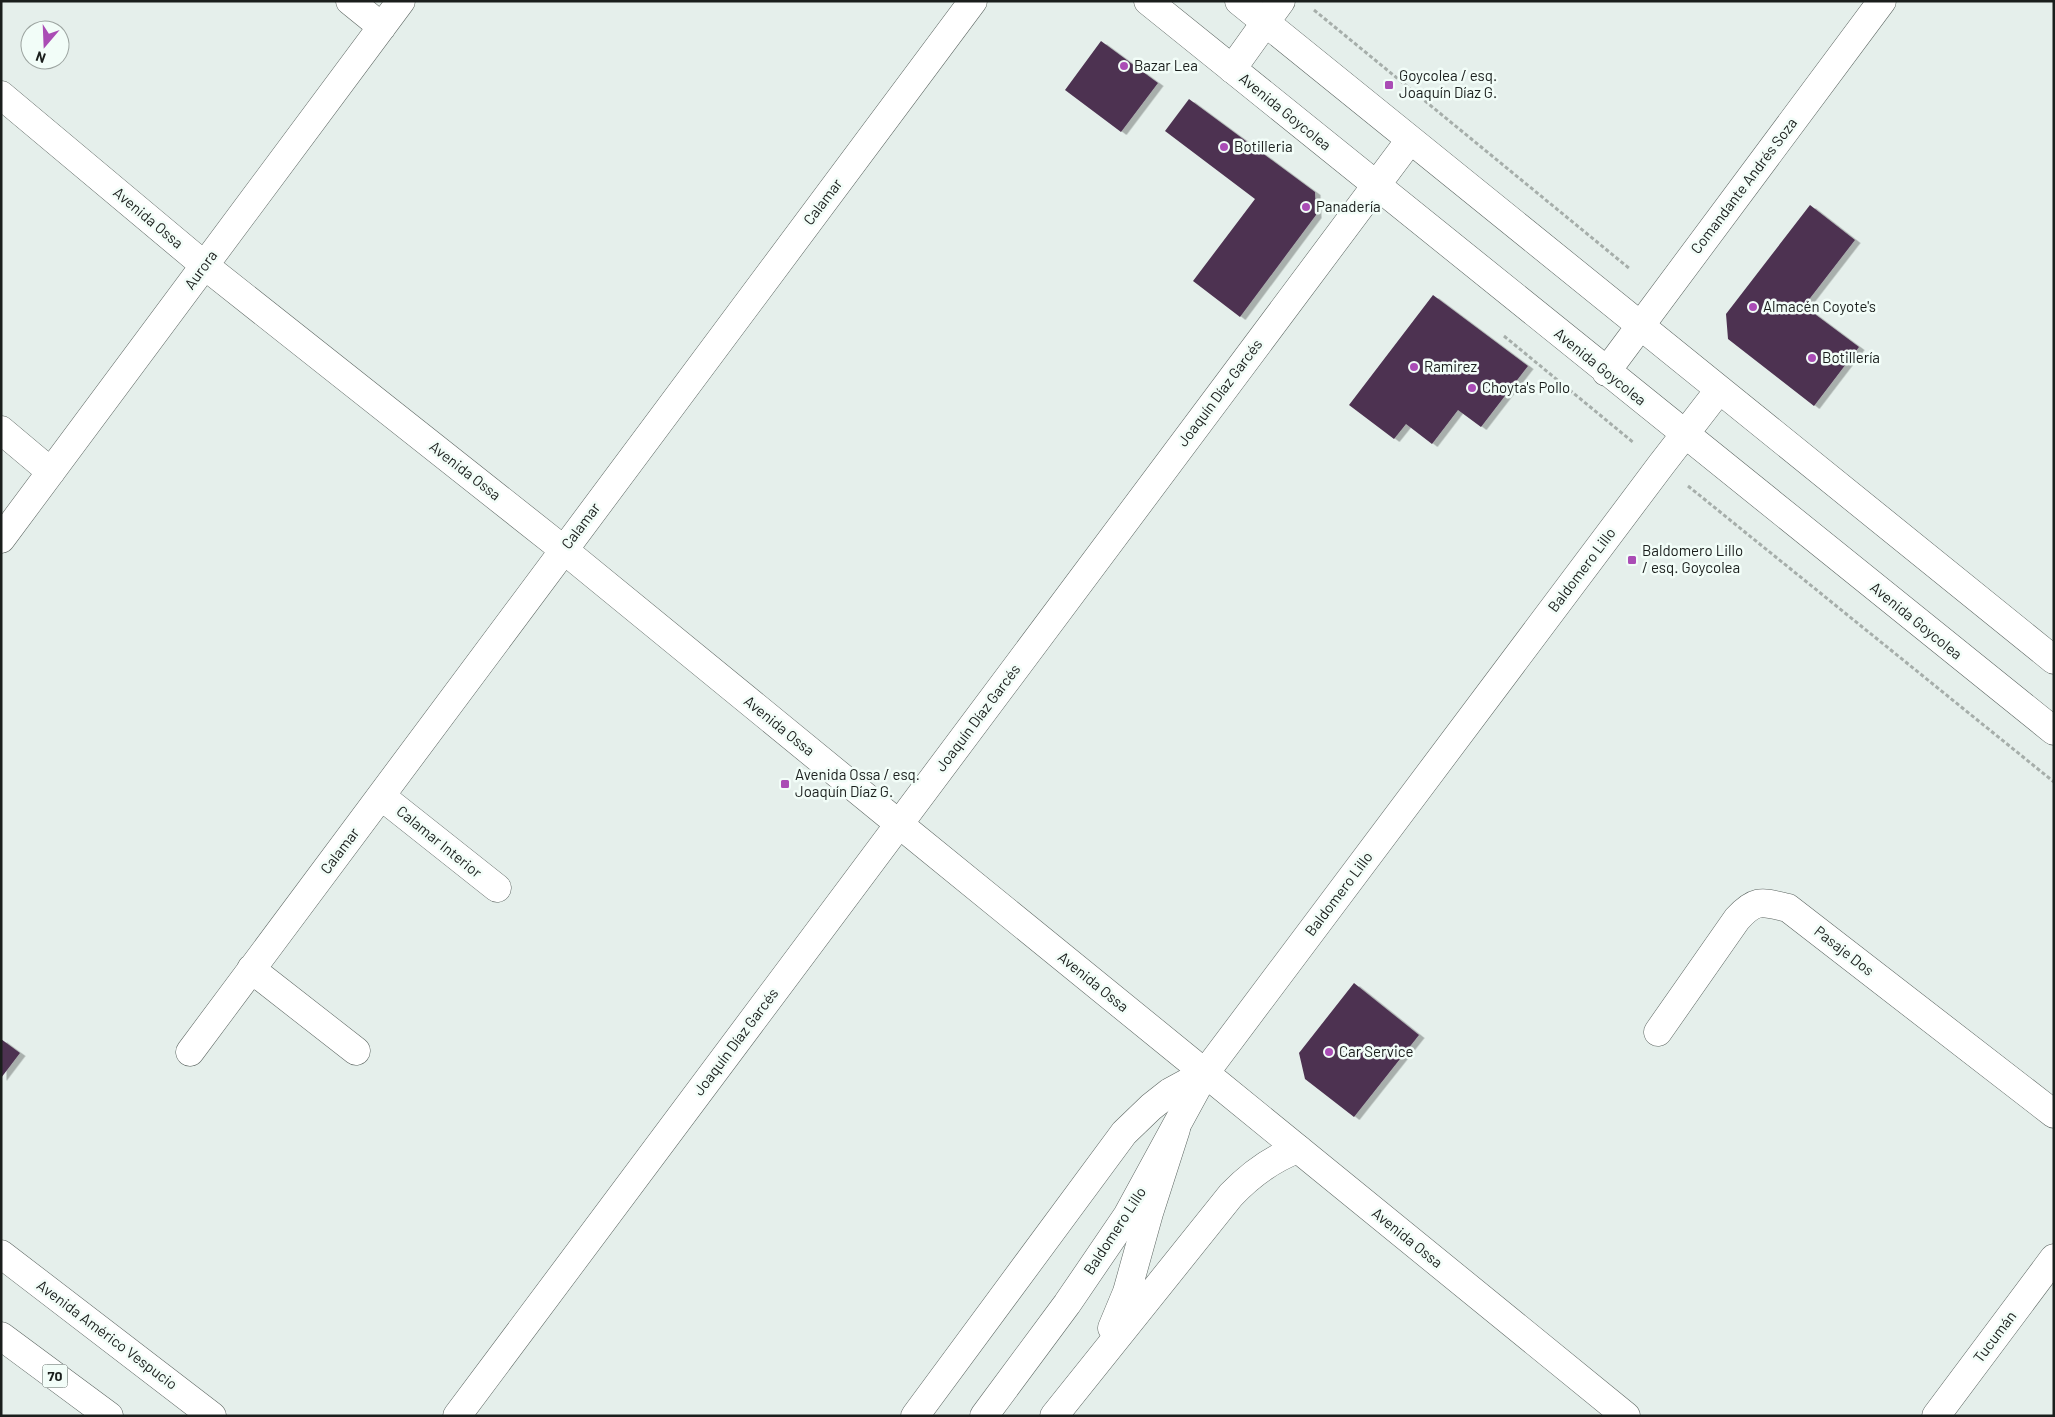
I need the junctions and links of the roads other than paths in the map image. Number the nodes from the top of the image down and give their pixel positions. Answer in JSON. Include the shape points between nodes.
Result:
{"nodes":[{"id":1,"x":350,"y":1,"type":"edge"},
{"id":2,"x":401,"y":1,"type":"edge"},
{"id":3,"x":973,"y":1,"type":"edge"},
{"id":4,"x":1148,"y":1,"type":"edge"},
{"id":5,"x":1239,"y":1,"type":"edge"},
{"id":6,"x":1882,"y":1,"type":"edge"},
{"id":7,"x":1273,"y":12,"type":"edge"},
{"id":8,"x":382,"y":27,"type":"junction"},
{"id":9,"x":1232,"y":69,"type":"junction"},
{"id":10,"x":1,"y":95,"type":"edge"},
{"id":11,"x":1410,"y":140,"type":"junction"},
{"id":12,"x":1376,"y":185,"type":"junction"},
{"id":13,"x":204,"y":265,"type":"junction"},
{"id":14,"x":1640,"y":326,"type":"junction"},
{"id":15,"x":1606,"y":372,"type":"junction"},
{"id":16,"x":1719,"y":390,"type":"junction"},
{"id":17,"x":1,"y":430,"type":"edge"},
{"id":18,"x":1684,"y":435,"type":"junction"},
{"id":19,"x":51,"y":472,"type":"junction"},
{"id":20,"x":1,"y":539,"type":"edge"},
{"id":21,"x":564,"y":550,"type":"junction"},
{"id":22,"x":2054,"y":660,"type":"edge"},
{"id":23,"x":2054,"y":731,"type":"edge"},
{"id":24,"x":381,"y":796,"type":"junction"},
{"id":25,"x":899,"y":824,"type":"junction"},
{"id":26,"x":497,"y":888,"type":"dead end"},
{"id":27,"x":251,"y":970,"type":"junction"},
{"id":28,"x":1658,"y":1032,"type":"dead end"},
{"id":29,"x":356,"y":1051,"type":"dead end"},
{"id":30,"x":190,"y":1052,"type":"dead end"},
{"id":31,"x":1205,"y":1073,"type":"junction"},
{"id":32,"x":2054,"y":1114,"type":"edge"},
{"id":33,"x":1176,"y":1129,"type":"junction"},
{"id":34,"x":1298,"y":1149,"type":"junction"},
{"id":35,"x":1,"y":1254,"type":"edge"},
{"id":36,"x":2054,"y":1258,"type":"edge"},
{"id":37,"x":1,"y":1336,"type":"edge"},
{"id":38,"x":1086,"y":1373,"type":"junction"},
{"id":39,"x":110,"y":1416,"type":"edge"},
{"id":40,"x":212,"y":1416,"type":"edge"},
{"id":41,"x":457,"y":1416,"type":"edge"},
{"id":42,"x":915,"y":1416,"type":"edge"},
{"id":43,"x":984,"y":1416,"type":"edge"},
{"id":44,"x":1054,"y":1416,"type":"edge"},
{"id":45,"x":1626,"y":1416,"type":"edge"},
{"id":46,"x":1936,"y":1416,"type":"edge"}],
"edges":[{"from":1,"to":8,"type":"main road"},
{"from":2,"to":8,"type":"main road","name":"Aurora"},
{"from":3,"to":21,"type":"main road","name":"Calamar"},
{"from":4,"to":9,"type":"main road","name":"Avenida Goycolea"},
{"from":5,"to":7,"type":"main road"},
{"from":6,"to":14,"type":"main road","name":"Comandante Andrés Soza"},
{"from":7,"to":9,"type":"main road"},
{"from":7,"to":11,"type":"main road"},
{"from":8,"to":13,"type":"main road","name":"Aurora"},
{"from":9,"to":12,"type":"main road","name":"Avenida Goycolea"},
{"from":10,"to":13,"type":"main road","name":"Avenida Ossa"},
{"from":11,"to":12,"type":"main road","name":"Joaquín Díaz Garcés"},
{"from":11,"to":14,"type":"main road"},
{"from":12,"to":15,"type":"main road","name":"Avenida Goycolea"},
{"from":12,"to":25,"type":"main road","name":"Joaquín Díaz Garcés"},
{"from":13,"to":19,"type":"main road","name":"Aurora"},
{"from":13,"to":21,"type":"main road","name":"Avenida Ossa"},
{"from":14,"to":15,"type":"main road","name":"Comandante Andrés Soza"},
{"from":14,"to":16,"type":"main road"},
{"from":15,"to":18,"type":"main road","name":"Avenida Goycolea"},
{"from":16,"to":18,"type":"main road","name":"Baldomero Lillo"},
{"from":16,"to":22,"type":"main road"},
{"from":17,"to":19,"type":"main road"},
{"from":18,"to":23,"type":"main road","name":"Avenida Goycolea"},
{"from":18,"to":31,"type":"main road","name":"Baldomero Lillo"},
{"from":19,"to":20,"type":"main road","name":"Aurora"},
{"from":21,"to":24,"type":"main road","name":"Calamar"},
{"from":21,"to":25,"type":"main road","name":"Avenida Ossa"},
{"from":24,"to":26,"type":"main road","name":"Calamar Interior"},
{"from":24,"to":27,"type":"main road","name":"Calamar"},
{"from":25,"to":31,"type":"main road","name":"Avenida Ossa"},
{"from":25,"to":41,"type":"main road","name":"Joaquín Díaz Garcés"},
{"from":27,"to":29,"type":"main road"},
{"from":27,"to":30,"type":"main road","name":"Calamar"},
{"from":28,"to":32,"type":"main road","name":"Pasaje Dos","via":[[1737,919],[1748,907],[1764,902],[1788,908]]},
{"from":31,"to":33,"type":"main road","name":"Baldomero Lillo"},
{"from":31,"to":34,"type":"main road","name":"Avenida Ossa"},
{"from":31,"to":42,"type":"main road","via":[[1170,1092],[1124,1133]]},
{"from":33,"to":38,"type":"main road","via":[[1120,1312]]},
{"from":33,"to":43,"type":"main road","name":"Baldomero Lillo","via":[[1100,1257]]},
{"from":34,"to":38,"type":"main road","via":[[1270,1161],[1244,1180]]},
{"from":34,"to":45,"type":"main road","name":"Avenida Ossa"},
{"from":35,"to":40,"type":"main road","name":"Avenida Américo Vespucio"},
{"from":36,"to":46,"type":"main road","name":"Tucumán"},
{"from":37,"to":39,"type":"main road","number":"70"},
{"from":38,"to":44,"type":"main road"}]}
